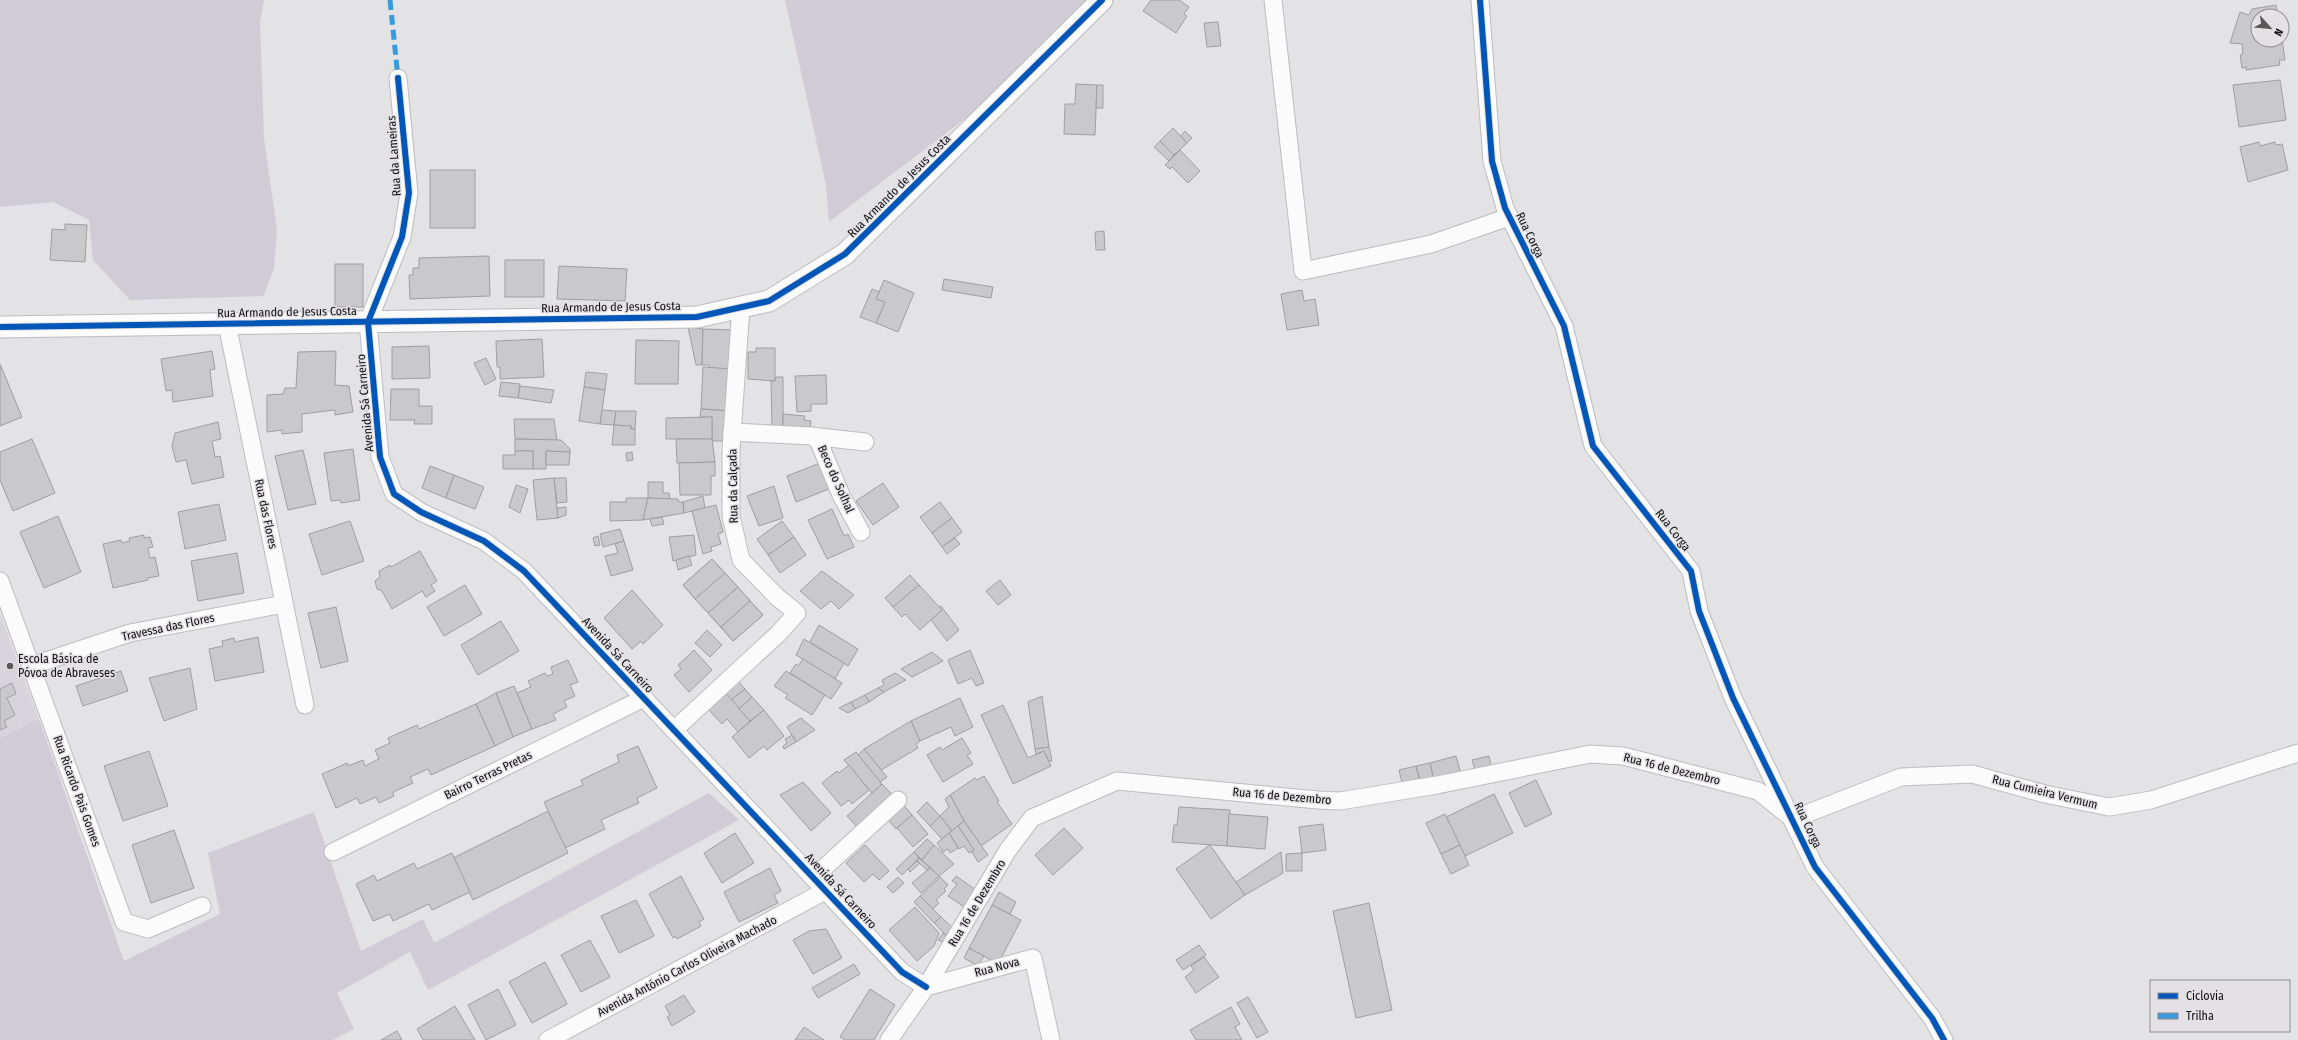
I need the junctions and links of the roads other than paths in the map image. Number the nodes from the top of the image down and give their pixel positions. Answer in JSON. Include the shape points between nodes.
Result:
{"nodes":[{"id":1,"x":1102,"y":0,"type":"edge"},
{"id":2,"x":1273,"y":0,"type":"edge"},
{"id":3,"x":1480,"y":0,"type":"edge"},
{"id":4,"x":398,"y":78,"type":"dead end"},
{"id":5,"x":1509,"y":217,"type":"junction"},
{"id":6,"x":741,"y":307,"type":"junction"},
{"id":7,"x":368,"y":322,"type":"junction"},
{"id":8,"x":227,"y":324,"type":"junction"},
{"id":9,"x":0,"y":327,"type":"edge"},
{"id":10,"x":732,"y":432,"type":"junction"},
{"id":11,"x":811,"y":436,"type":"junction"},
{"id":12,"x":865,"y":442,"type":"dead end"},
{"id":13,"x":861,"y":532,"type":"dead end"},
{"id":14,"x":0,"y":581,"type":"edge"},
{"id":15,"x":284,"y":604,"type":"junction"},
{"id":16,"x":31,"y":666,"type":"junction"},
{"id":17,"x":644,"y":698,"type":"junction"},
{"id":18,"x":305,"y":705,"type":"dead end"},
{"id":19,"x":674,"y":730,"type":"junction"},
{"id":20,"x":2298,"y":753,"type":"edge"},
{"id":21,"x":898,"y":800,"type":"dead end"},
{"id":22,"x":1793,"y":819,"type":"junction"},
{"id":23,"x":333,"y":852,"type":"dead end"},
{"id":24,"x":813,"y":878,"type":"junction"},
{"id":25,"x":825,"y":891,"type":"junction"},
{"id":26,"x":202,"y":906,"type":"dead end"},
{"id":27,"x":926,"y":987,"type":"junction"},
{"id":28,"x":548,"y":1040,"type":"edge"},
{"id":29,"x":889,"y":1040,"type":"edge"},
{"id":30,"x":1051,"y":1040,"type":"edge"},
{"id":31,"x":1944,"y":1040,"type":"edge"}],
"edges":[{"from":1,"to":6,"type":"street","name":"Rua Armando de Jesus Costa","via":[[845,254],[769,301]]},
{"from":2,"to":5,"type":"street","via":[[1303,271],[1430,244]]},
{"from":3,"to":5,"type":"street","name":"Rua Corga","via":[[1492,161]]},
{"from":4,"to":7,"type":"street","name":"Rua da Lameiras","via":[[410,193],[402,237]]},
{"from":5,"to":22,"type":"street","name":"Rua Corga","via":[[1564,326],[1593,446],[1691,571],[1699,611],[1733,698]]},
{"from":6,"to":7,"type":"street","name":"Rua Armando de Jesus Costa","via":[[697,317]]},
{"from":6,"to":10,"type":"street","name":"Rua da Calçada"},
{"from":7,"to":8,"type":"street","name":"Rua Armando de Jesus Costa"},
{"from":7,"to":17,"type":"street","name":"Avenida Sá Carneiro","via":[[380,457],[394,494],[421,512],[484,541],[524,571]]},
{"from":8,"to":9,"type":"street","name":"Rua Armando de Jesus Costa"},
{"from":8,"to":15,"type":"street","name":"Rua das Flores"},
{"from":10,"to":11,"type":"street","name":"Beco do Solhal"},
{"from":10,"to":19,"type":"street","name":"Rua da Calçada","via":[[731,516],[741,560],[777,597],[797,613],[778,634]]},
{"from":11,"to":12,"type":"street"},
{"from":11,"to":13,"type":"street","name":"Beco do Solhal","via":[[818,440],[841,495]]},
{"from":14,"to":16,"type":"street","name":"Rua Ricardo Pais Gomes"},
{"from":15,"to":16,"type":"street","name":"Travessa das Flores","via":[[130,633]]},
{"from":15,"to":18,"type":"street","name":"Rua das Flores"},
{"from":16,"to":26,"type":"street","name":"Rua Ricardo Pais Gomes","via":[[124,922],[148,929]]},
{"from":17,"to":19,"type":"street","name":"Avenida Sá Carneiro"},
{"from":17,"to":23,"type":"street","name":"Bairro Terras Pretas"},
{"from":19,"to":24,"type":"street","name":"Avenida Sá Carneiro"},
{"from":20,"to":22,"type":"street","name":"Rua Cumieira Vermum","via":[[2151,800],[2109,807],[1964,774],[1901,777]]},
{"from":21,"to":24,"type":"street"},
{"from":22,"to":27,"type":"street","name":"Rua 16 de Dezembro","via":[[1758,791],[1623,756],[1590,754],[1437,785],[1340,800],[1117,781],[1032,818],[1008,850]]},
{"from":22,"to":31,"type":"street","name":"Rua Corga","via":[[1815,867],[1932,1018]]},
{"from":24,"to":25,"type":"street","name":"Avenida Sá Carneiro"},
{"from":25,"to":27,"type":"street","name":"Avenida Sá Carneiro","via":[[902,972]]},
{"from":25,"to":28,"type":"street","name":"Avenida António Carlos Oliveira Machado"},
{"from":27,"to":29,"type":"street","name":"Rua 16 de Dezembro"},
{"from":27,"to":30,"type":"street","name":"Rua Nova","via":[[1033,958]]}]}
